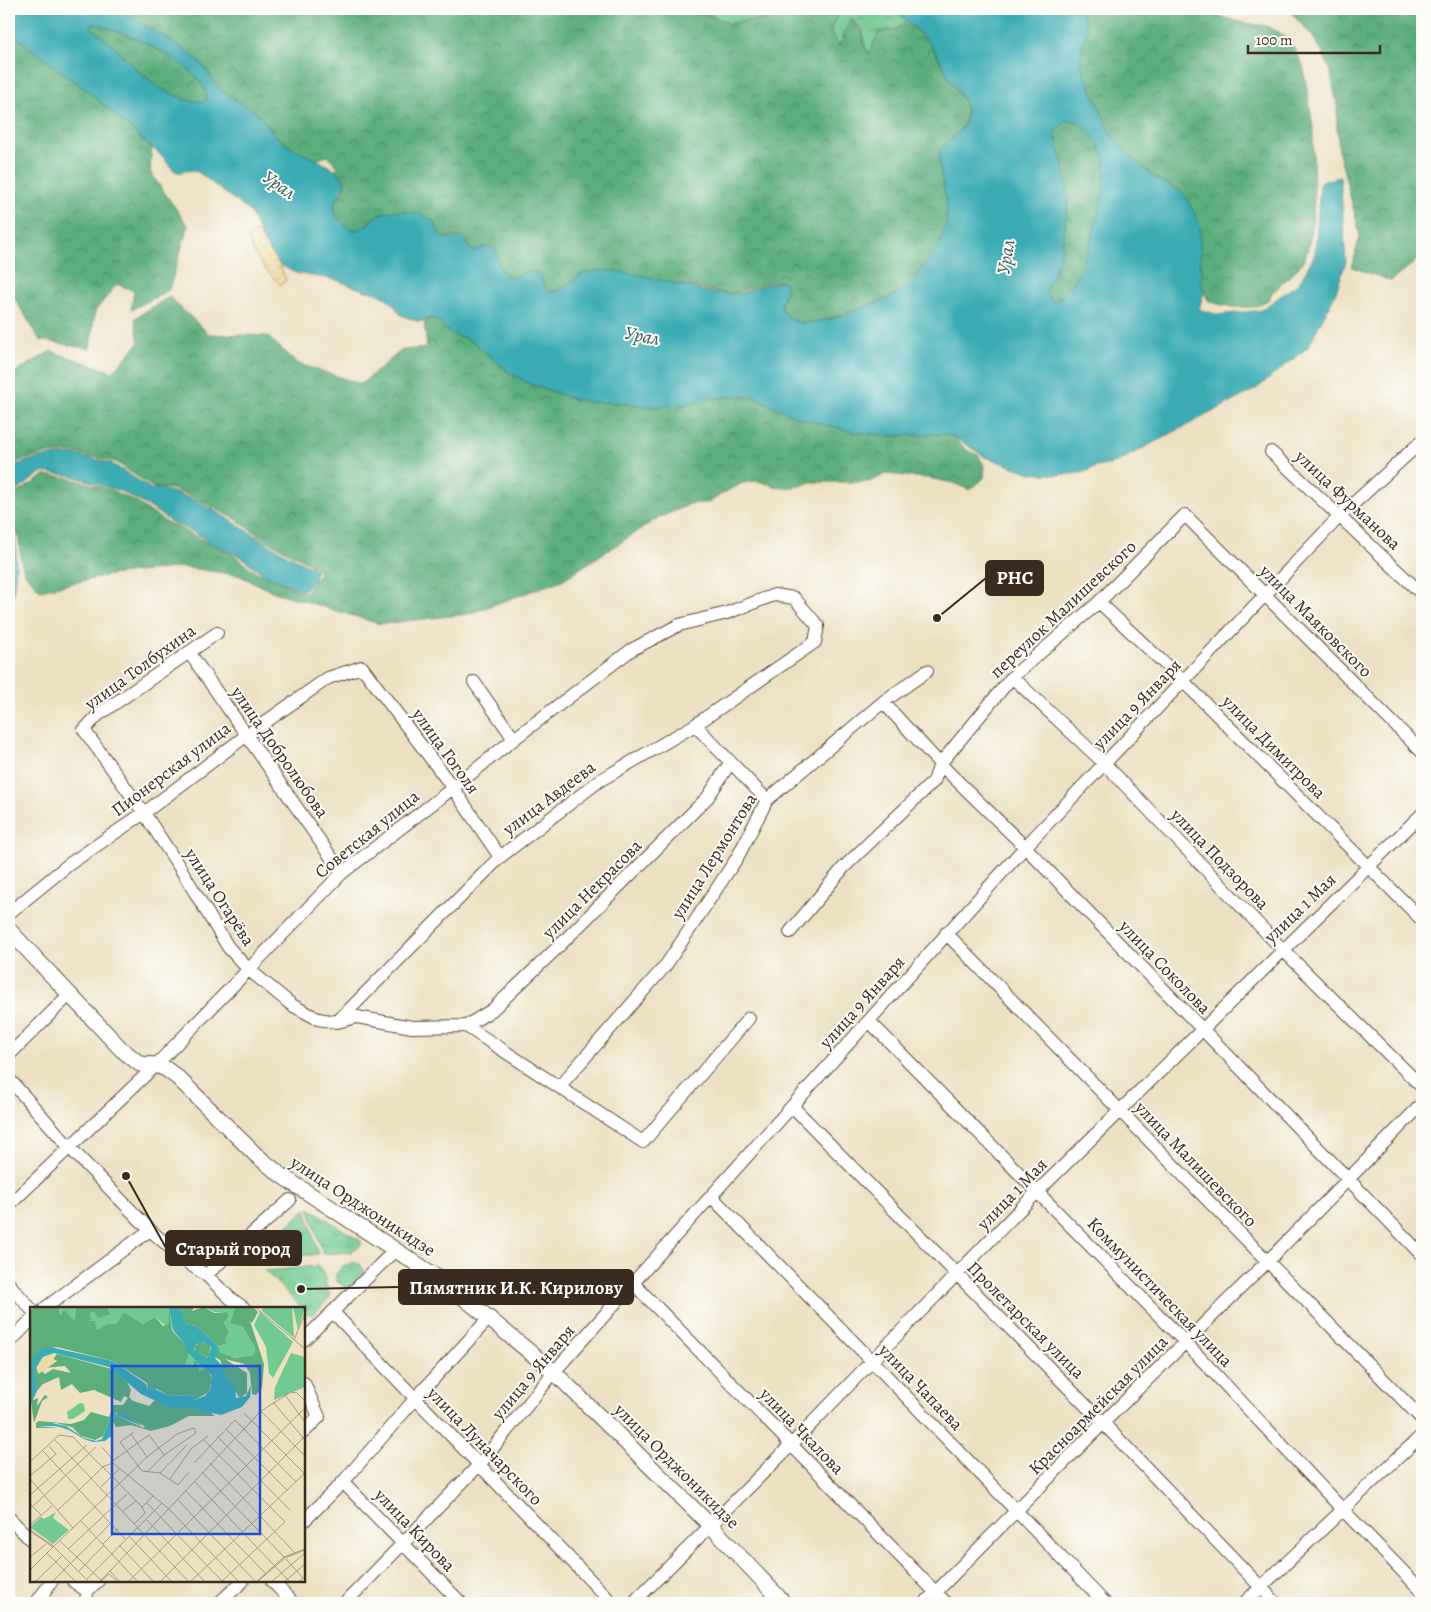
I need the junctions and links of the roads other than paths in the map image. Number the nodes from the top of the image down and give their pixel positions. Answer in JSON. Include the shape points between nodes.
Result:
{"nodes":[{"id":1,"x":1422,"y":441,"type":"edge"},
{"id":2,"x":1271,"y":452,"type":"dead end"},
{"id":3,"x":1185,"y":515,"type":"joint"},
{"id":4,"x":1340,"y":516,"type":"junction"},
{"id":5,"x":1422,"y":594,"type":"edge"},
{"id":6,"x":1265,"y":596,"type":"junction"},
{"id":7,"x":1099,"y":602,"type":"junction"},
{"id":8,"x":217,"y":633,"type":"dead end"},
{"id":9,"x":815,"y":642,"type":"joint"},
{"id":10,"x":189,"y":652,"type":"junction"},
{"id":11,"x":362,"y":667,"type":"joint"},
{"id":12,"x":927,"y":671,"type":"dead end"},
{"id":13,"x":1012,"y":677,"type":"junction"},
{"id":14,"x":1183,"y":681,"type":"junction"},
{"id":15,"x":474,"y":682,"type":"dead end"},
{"id":16,"x":882,"y":702,"type":"junction"},
{"id":17,"x":695,"y":725,"type":"junction"},
{"id":18,"x":84,"y":730,"type":"joint"},
{"id":19,"x":247,"y":735,"type":"junction"},
{"id":20,"x":514,"y":739,"type":"junction"},
{"id":21,"x":1422,"y":752,"type":"edge"},
{"id":22,"x":1104,"y":763,"type":"junction"},
{"id":23,"x":730,"y":764,"type":"junction"},
{"id":24,"x":940,"y":764,"type":"junction"},
{"id":25,"x":453,"y":788,"type":"junction"},
{"id":26,"x":767,"y":800,"type":"junction"},
{"id":27,"x":144,"y":813,"type":"junction"},
{"id":28,"x":1422,"y":814,"type":"edge"},
{"id":29,"x":1025,"y":847,"type":"junction"},
{"id":30,"x":500,"y":857,"type":"junction"},
{"id":31,"x":1369,"y":866,"type":"junction"},
{"id":32,"x":342,"y":873,"type":"junction"},
{"id":33,"x":11,"y":907,"type":"edge"},
{"id":34,"x":1422,"y":920,"type":"edge"},
{"id":35,"x":9,"y":930,"type":"edge"},
{"id":36,"x":790,"y":932,"type":"dead end"},
{"id":37,"x":946,"y":933,"type":"junction"},
{"id":38,"x":1283,"y":950,"type":"junction"},
{"id":39,"x":248,"y":969,"type":"junction"},
{"id":40,"x":69,"y":995,"type":"junction"},
{"id":41,"x":749,"y":1018,"type":"dead end"},
{"id":42,"x":869,"y":1021,"type":"junction"},
{"id":43,"x":337,"y":1022,"type":"junction"},
{"id":44,"x":466,"y":1026,"type":"junction"},
{"id":45,"x":1202,"y":1031,"type":"junction"},
{"id":46,"x":9,"y":1055,"type":"edge"},
{"id":47,"x":156,"y":1065,"type":"junction"},
{"id":48,"x":9,"y":1079,"type":"edge"},
{"id":49,"x":559,"y":1087,"type":"junction"},
{"id":50,"x":1422,"y":1087,"type":"edge"},
{"id":51,"x":1422,"y":1104,"type":"edge"},
{"id":52,"x":792,"y":1106,"type":"junction"},
{"id":53,"x":1120,"y":1111,"type":"junction"},
{"id":54,"x":70,"y":1148,"type":"junction"},
{"id":55,"x":1348,"y":1179,"type":"junction"},
{"id":56,"x":1038,"y":1191,"type":"junction"},
{"id":57,"x":711,"y":1196,"type":"junction"},
{"id":58,"x":290,"y":1200,"type":"dead end"},
{"id":59,"x":9,"y":1205,"type":"edge"},
{"id":60,"x":150,"y":1230,"type":"junction"},
{"id":61,"x":395,"y":1250,"type":"junction"},
{"id":62,"x":1422,"y":1255,"type":"edge"},
{"id":63,"x":1266,"y":1262,"type":"junction"},
{"id":64,"x":206,"y":1275,"type":"junction"},
{"id":65,"x":957,"y":1276,"type":"junction"},
{"id":66,"x":632,"y":1283,"type":"junction"},
{"id":67,"x":9,"y":1284,"type":"edge"},
{"id":68,"x":236,"y":1306,"type":"edge"},
{"id":69,"x":46,"y":1307,"type":"edge"},
{"id":70,"x":30,"y":1308,"type":"edge"},
{"id":71,"x":333,"y":1312,"type":"junction"},
{"id":72,"x":490,"y":1317,"type":"junction"},
{"id":73,"x":30,"y":1321,"type":"edge"},
{"id":74,"x":305,"y":1339,"type":"edge"},
{"id":75,"x":1186,"y":1342,"type":"junction"},
{"id":76,"x":9,"y":1343,"type":"edge"},
{"id":77,"x":872,"y":1360,"type":"junction"},
{"id":78,"x":554,"y":1372,"type":"junction"},
{"id":79,"x":305,"y":1385,"type":"edge"},
{"id":80,"x":415,"y":1399,"type":"junction"},
{"id":81,"x":1422,"y":1419,"type":"edge"},
{"id":82,"x":1103,"y":1423,"type":"junction"},
{"id":83,"x":305,"y":1431,"type":"edge"},
{"id":84,"x":1422,"y":1435,"type":"edge"},
{"id":85,"x":792,"y":1445,"type":"junction"},
{"id":86,"x":480,"y":1464,"type":"junction"},
{"id":87,"x":343,"y":1482,"type":"junction"},
{"id":88,"x":1343,"y":1510,"type":"junction"},
{"id":89,"x":1017,"y":1511,"type":"junction"},
{"id":90,"x":9,"y":1518,"type":"edge"},
{"id":91,"x":305,"y":1520,"type":"edge"},
{"id":92,"x":712,"y":1526,"type":"junction"},
{"id":93,"x":30,"y":1539,"type":"edge"},
{"id":94,"x":404,"y":1544,"type":"junction"},
{"id":95,"x":51,"y":1582,"type":"edge"},
{"id":96,"x":74,"y":1582,"type":"edge"},
{"id":97,"x":97,"y":1582,"type":"edge"},
{"id":98,"x":242,"y":1582,"type":"edge"},
{"id":99,"x":273,"y":1582,"type":"edge"},
{"id":100,"x":1261,"y":1588,"type":"junction"},
{"id":101,"x":1422,"y":1591,"type":"edge"},
{"id":102,"x":936,"y":1592,"type":"junction"},
{"id":103,"x":87,"y":1597,"type":"edge"},
{"id":104,"x":36,"y":1603,"type":"edge"},
{"id":105,"x":219,"y":1603,"type":"edge"},
{"id":106,"x":293,"y":1603,"type":"edge"},
{"id":107,"x":345,"y":1603,"type":"edge"},
{"id":108,"x":461,"y":1603,"type":"edge"},
{"id":109,"x":612,"y":1603,"type":"edge"},
{"id":110,"x":633,"y":1603,"type":"edge"},
{"id":111,"x":784,"y":1603,"type":"edge"},
{"id":112,"x":925,"y":1603,"type":"edge"},
{"id":113,"x":946,"y":1603,"type":"edge"},
{"id":114,"x":1105,"y":1603,"type":"edge"},
{"id":115,"x":1244,"y":1603,"type":"edge"},
{"id":116,"x":1276,"y":1603,"type":"edge"}],
"edges":[{"from":1,"to":4,"type":"street","name":"улица 9 Января"},
{"from":2,"to":4,"type":"street","name":"улица Фурманова"},
{"from":3,"to":6,"type":"street","name":"улица Маяковского"},
{"from":3,"to":7,"type":"street","name":"переулок Малишевского"},
{"from":4,"to":5,"type":"street","name":"улица Фурманова"},
{"from":4,"to":6,"type":"street","name":"улица 9 Января"},
{"from":6,"to":14,"type":"street","name":"улица 9 Января"},
{"from":6,"to":21,"type":"street","name":"улица Маяковского"},
{"from":7,"to":13,"type":"street","name":"переулок Малишевского"},
{"from":7,"to":14,"type":"street","name":"улица Димитрова"},
{"from":8,"to":10,"type":"street","name":"улица Толбухина"},
{"from":9,"to":17,"type":"street","name":"улица Авдеева"},
{"from":9,"to":20,"type":"street","name":"Советская улица","via":[[818,626],[794,598],[774,595],[727,613],[680,624],[631,650]]},
{"from":10,"to":18,"type":"street","name":"улица Толбухина","via":[[98,714]]},
{"from":10,"to":19,"type":"street","name":"улица Добролюбова"},
{"from":11,"to":19,"type":"street","name":"Пионерская улица","via":[[328,678]]},
{"from":11,"to":25,"type":"street","name":"улица Гоголя"},
{"from":12,"to":16,"type":"street","name":"улица Лермонтова"},
{"from":13,"to":22,"type":"street","name":"улица Подзорова"},
{"from":13,"to":24,"type":"street","name":"переулок Малишевского"},
{"from":14,"to":22,"type":"street","name":"улица 9 Января"},
{"from":14,"to":31,"type":"street","name":"улица Димитрова"},
{"from":15,"to":20,"type":"street"},
{"from":16,"to":24,"type":"street","name":"улица Соколова"},
{"from":16,"to":26,"type":"street","name":"улица Лермонтова"},
{"from":17,"to":23,"type":"street"},
{"from":17,"to":30,"type":"street","name":"улица Авдеева","via":[[599,781]]},
{"from":18,"to":27,"type":"street","name":"улица Огарёва"},
{"from":19,"to":27,"type":"street","name":"Пионерская улица"},
{"from":19,"to":32,"type":"street","name":"улица Добролюбова"},
{"from":20,"to":25,"type":"street","name":"Советская улица"},
{"from":22,"to":29,"type":"street","name":"улица 9 Января"},
{"from":22,"to":38,"type":"street","name":"улица Подзорова"},
{"from":23,"to":26,"type":"street"},
{"from":23,"to":44,"type":"street","name":"улица Некрасова","via":[[708,797],[556,949],[492,1010]]},
{"from":24,"to":29,"type":"street","name":"улица Соколова"},
{"from":24,"to":36,"type":"street","name":"переулок Малишевского","via":[[934,781],[844,867]]},
{"from":25,"to":30,"type":"street","name":"улица Гоголя"},
{"from":25,"to":32,"type":"street","name":"Советская улица"},
{"from":26,"to":49,"type":"street","name":"улица Лермонтова","via":[[737,858],[666,965]]},
{"from":27,"to":33,"type":"street","name":"Пионерская улица"},
{"from":27,"to":39,"type":"street","name":"улица Огарёва","via":[[228,947]]},
{"from":28,"to":31,"type":"street","name":"улица 1 Мая"},
{"from":29,"to":37,"type":"street","name":"улица 9 Января"},
{"from":29,"to":45,"type":"street","name":"улица Соколова"},
{"from":30,"to":43,"type":"street","name":"улица Авдеева"},
{"from":31,"to":34,"type":"street","name":"улица Димитрова"},
{"from":31,"to":38,"type":"street","name":"улица 1 Мая"},
{"from":32,"to":39,"type":"street","name":"Советская улица"},
{"from":35,"to":40,"type":"main road","name":"улица Орджоникидзе"},
{"from":37,"to":42,"type":"street","name":"улица 9 Января"},
{"from":37,"to":53,"type":"street","name":"улица Малишевского"},
{"from":38,"to":45,"type":"street","name":"улица 1 Мая"},
{"from":38,"to":50,"type":"street","name":"улица Подзорова"},
{"from":39,"to":43,"type":"street","name":"улица Огарёва","via":[[292,1005],[318,1019]]},
{"from":39,"to":47,"type":"street","name":"Советская улица"},
{"from":40,"to":46,"type":"street"},
{"from":40,"to":47,"type":"main road","name":"улица Орджоникидзе","via":[[120,1049],[140,1064]]},
{"from":41,"to":49,"type":"street","via":[[643,1142]]},
{"from":42,"to":52,"type":"street","name":"улица 9 Января"},
{"from":42,"to":56,"type":"street","name":"Коммунистическая улица"},
{"from":43,"to":44,"type":"street","name":"улица Огарёва","via":[[357,1018],[412,1027]]},
{"from":44,"to":49,"type":"street"},
{"from":45,"to":53,"type":"street","name":"улица 1 Мая"},
{"from":45,"to":55,"type":"street","name":"улица Соколова"},
{"from":47,"to":54,"type":"street","name":"Советская улица"},
{"from":47,"to":61,"type":"main road","name":"улица Орджоникидзе","via":[[178,1078],[256,1155],[282,1176]]},
{"from":48,"to":54,"type":"street"},
{"from":51,"to":55,"type":"street","name":"Красноармейская улица"},
{"from":52,"to":57,"type":"street","name":"улица 9 Января"},
{"from":52,"to":65,"type":"street","name":"Пролетарская улица"},
{"from":53,"to":56,"type":"street","name":"улица 1 Мая"},
{"from":53,"to":63,"type":"street","name":"улица Малишевского"},
{"from":54,"to":59,"type":"street","name":"Советская улица"},
{"from":54,"to":60,"type":"street"},
{"from":55,"to":62,"type":"street","name":"улица Соколова"},
{"from":55,"to":63,"type":"street","name":"Красноармейская улица"},
{"from":56,"to":65,"type":"street","name":"улица 1 Мая"},
{"from":56,"to":75,"type":"street","name":"Коммунистическая улица"},
{"from":57,"to":66,"type":"street","name":"улица 9 Января"},
{"from":57,"to":77,"type":"street","name":"улица Чапаева"},
{"from":58,"to":64,"type":"street"},
{"from":60,"to":64,"type":"street"},
{"from":60,"to":69,"type":"street"},
{"from":61,"to":71,"type":"street"},
{"from":61,"to":72,"type":"main road","name":"улица Орджоникидзе"},
{"from":63,"to":75,"type":"street","name":"Красноармейская улица"},
{"from":63,"to":81,"type":"street","name":"улица Малишевского"},
{"from":64,"to":68,"type":"street"},
{"from":65,"to":77,"type":"street","name":"улица 1 Мая"},
{"from":65,"to":82,"type":"street","name":"Пролетарская улица"},
{"from":66,"to":78,"type":"street","name":"улица 9 Января"},
{"from":66,"to":85,"type":"street","name":"улица Чкалова"},
{"from":67,"to":70,"type":"street"},
{"from":71,"to":74,"type":"street"},
{"from":71,"to":80,"type":"street","name":"улица Луначарского"},
{"from":72,"to":78,"type":"main road","name":"улица Орджоникидзе"},
{"from":72,"to":80,"type":"street"},
{"from":73,"to":76,"type":"street"},
{"from":75,"to":82,"type":"street","name":"Красноармейская улица"},
{"from":75,"to":88,"type":"street","name":"Коммунистическая улица"},
{"from":77,"to":85,"type":"street","name":"улица 1 Мая"},
{"from":77,"to":89,"type":"street","name":"улица Чапаева"},
{"from":78,"to":86,"type":"street","name":"улица 9 Января"},
{"from":78,"to":92,"type":"main road","name":"улица Орджоникидзе"},
{"from":79,"to":83,"type":"street","via":[[319,1417]]},
{"from":80,"to":86,"type":"street","name":"улица Луначарского"},
{"from":80,"to":87,"type":"street"},
{"from":82,"to":89,"type":"street","name":"Красноармейская улица"},
{"from":82,"to":100,"type":"street","name":"Пролетарская улица"},
{"from":84,"to":88,"type":"street"},
{"from":85,"to":92,"type":"street","name":"улица 1 Мая"},
{"from":85,"to":102,"type":"street","name":"улица Чкалова"},
{"from":86,"to":94,"type":"street","name":"улица 9 Января"},
{"from":86,"to":109,"type":"street","name":"улица Луначарского"},
{"from":87,"to":91,"type":"street"},
{"from":87,"to":94,"type":"street","name":"улица Кирова"},
{"from":88,"to":100,"type":"street"},
{"from":88,"to":101,"type":"street","name":"Коммунистическая улица"},
{"from":89,"to":102,"type":"street","name":"Красноармейская улица"},
{"from":89,"to":114,"type":"street","name":"улица Чапаева"},
{"from":90,"to":93,"type":"street"},
{"from":92,"to":110,"type":"street","name":"улица 1 Мая"},
{"from":92,"to":111,"type":"main road","name":"улица Орджоникидзе"},
{"from":94,"to":107,"type":"street","name":"улица 9 Января"},
{"from":94,"to":108,"type":"street","name":"улица Кирова"},
{"from":95,"to":104,"type":"street"},
{"from":96,"to":103,"type":"street"},
{"from":97,"to":103,"type":"street"},
{"from":98,"to":105,"type":"street"},
{"from":99,"to":106,"type":"street"},
{"from":100,"to":115,"type":"street"},
{"from":100,"to":116,"type":"street","name":"Пролетарская улица"},
{"from":102,"to":112,"type":"street","name":"Красноармейская улица"},
{"from":102,"to":113,"type":"street","name":"улица Чкалова"}]}
